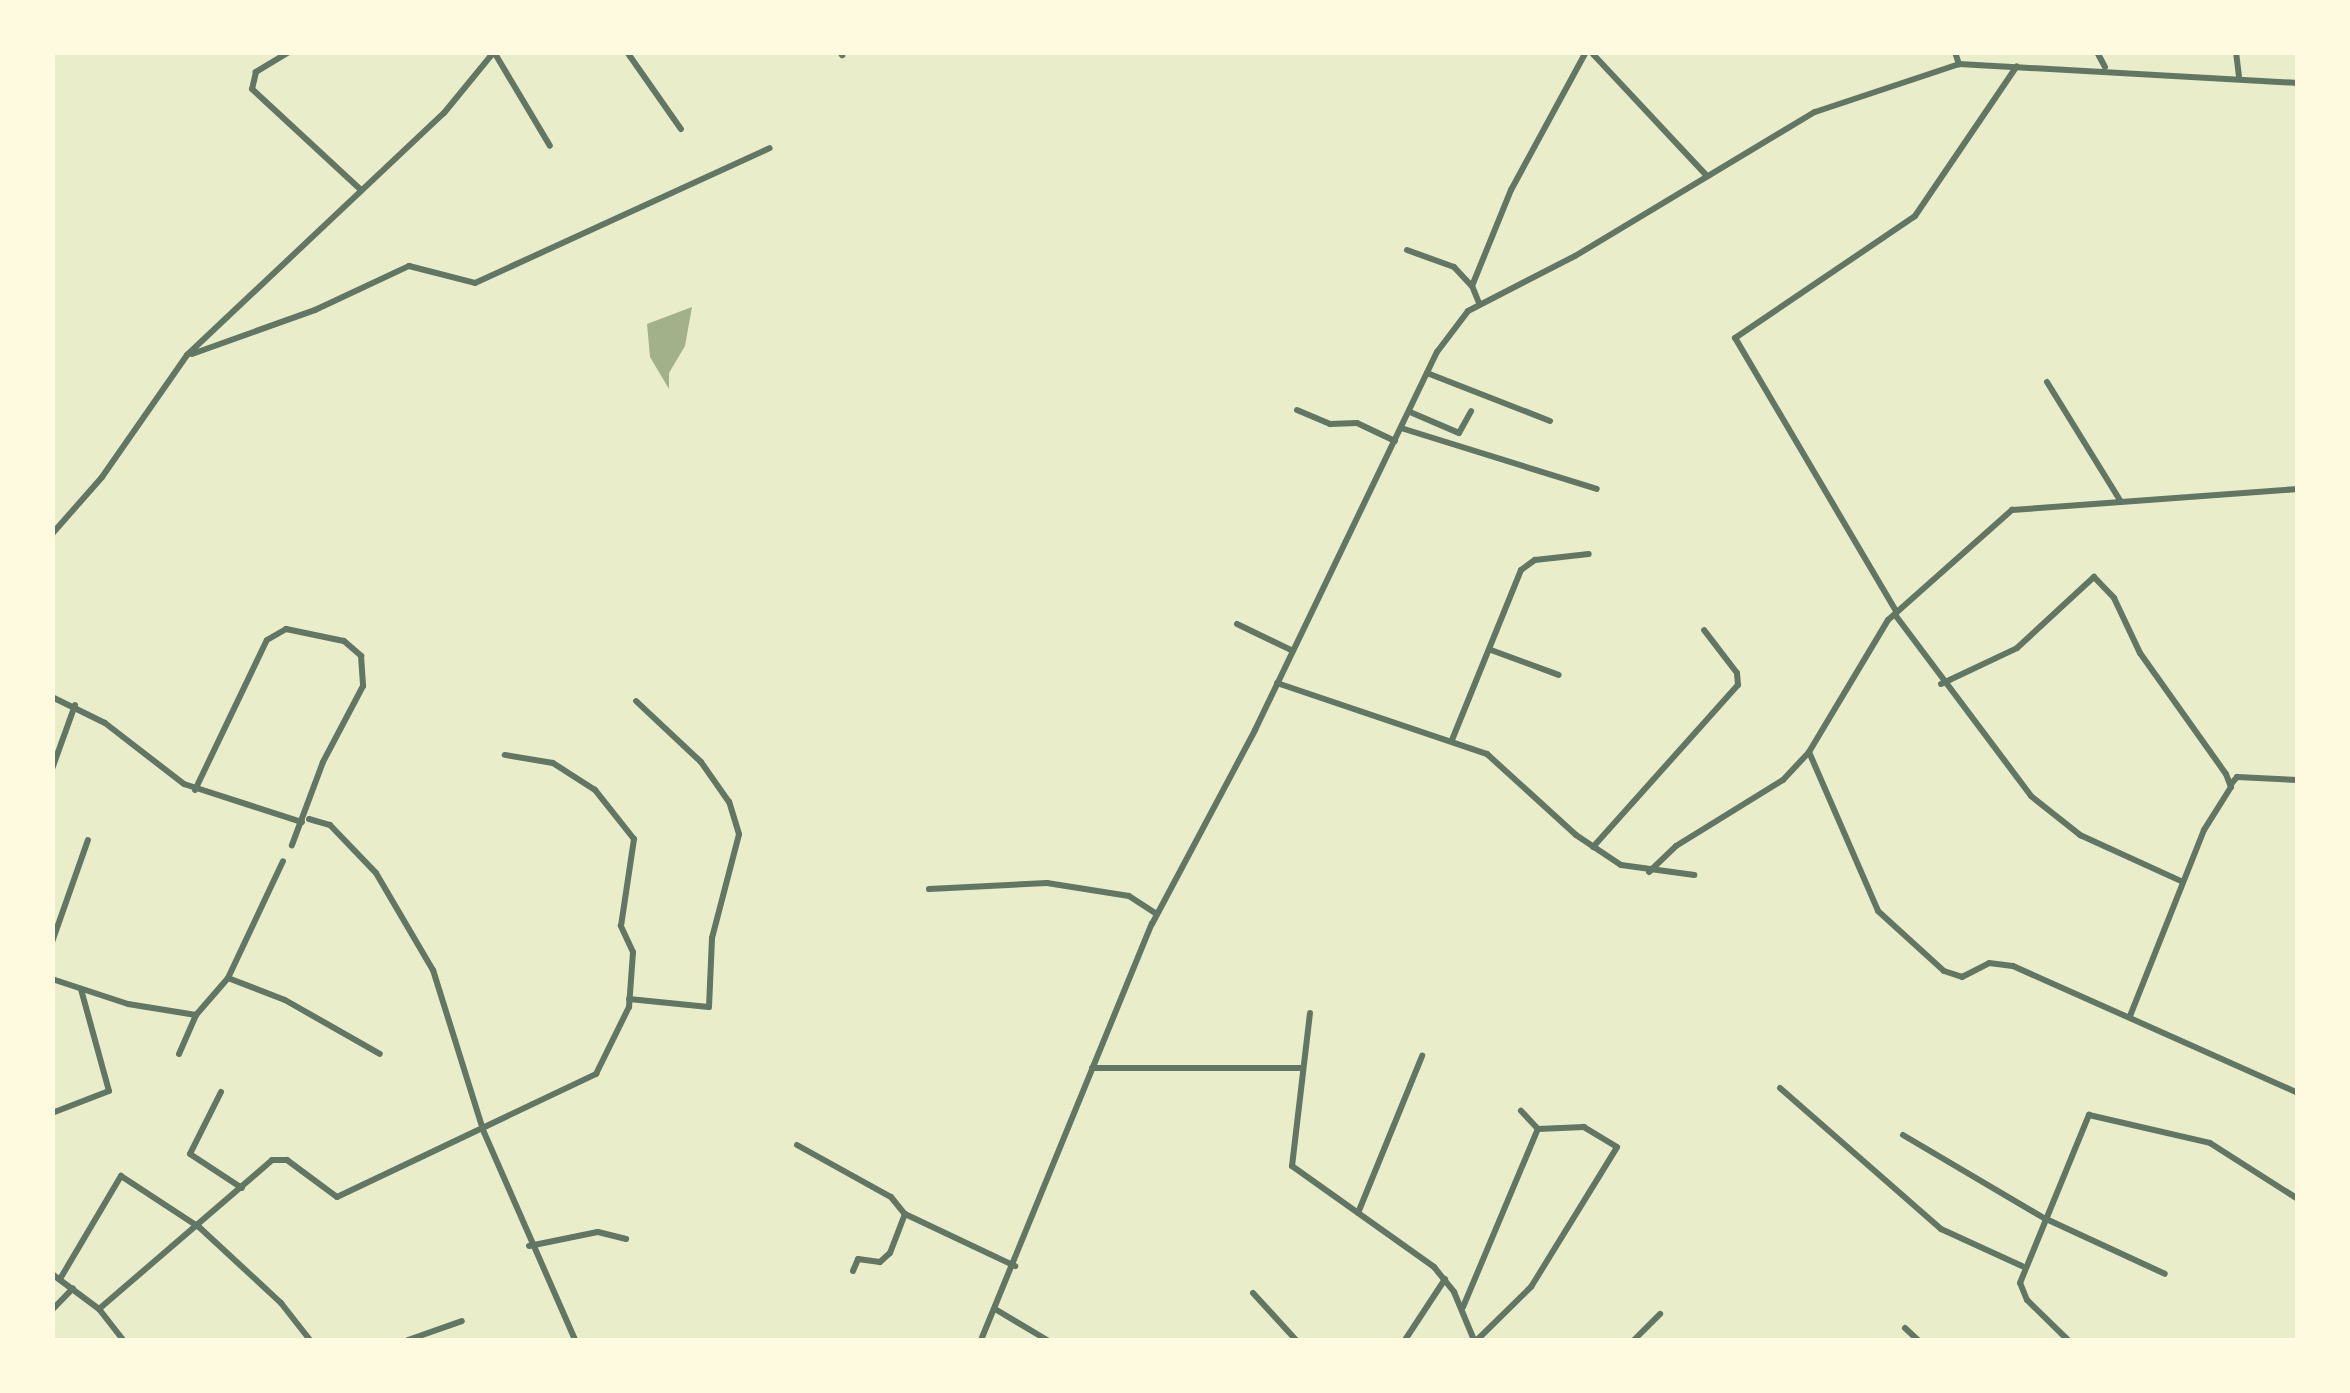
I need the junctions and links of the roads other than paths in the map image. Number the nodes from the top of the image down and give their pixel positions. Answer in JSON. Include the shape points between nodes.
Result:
{"nodes":[{"id":1,"x":289,"y":52,"type":"edge"},
{"id":2,"x":626,"y":52,"type":"edge"},
{"id":3,"x":1589,"y":52,"type":"edge"},
{"id":4,"x":1955,"y":52,"type":"edge"},
{"id":5,"x":2097,"y":52,"type":"edge"},
{"id":6,"x":2236,"y":52,"type":"edge"},
{"id":7,"x":1959,"y":64,"type":"junction"},
{"id":8,"x":2017,"y":65,"type":"junction"},
{"id":9,"x":2106,"y":68,"type":"junction"},
{"id":10,"x":2238,"y":76,"type":"junction"},
{"id":11,"x":2298,"y":83,"type":"edge"},
{"id":12,"x":681,"y":130,"type":"dead end"},
{"id":13,"x":550,"y":146,"type":"dead end"},
{"id":14,"x":770,"y":148,"type":"dead end"},
{"id":15,"x":1707,"y":176,"type":"junction"},
{"id":16,"x":361,"y":190,"type":"junction"},
{"id":17,"x":1407,"y":250,"type":"dead end"},
{"id":18,"x":1472,"y":286,"type":"junction"},
{"id":19,"x":1480,"y":303,"type":"junction"},
{"id":20,"x":187,"y":355,"type":"junction"},
{"id":21,"x":1428,"y":373,"type":"junction"},
{"id":22,"x":2047,"y":382,"type":"dead end"},
{"id":23,"x":1296,"y":410,"type":"dead end"},
{"id":24,"x":1471,"y":411,"type":"dead end"},
{"id":25,"x":1410,"y":412,"type":"junction"},
{"id":26,"x":1550,"y":422,"type":"dead end"},
{"id":27,"x":1402,"y":428,"type":"junction"},
{"id":28,"x":1395,"y":442,"type":"junction"},
{"id":29,"x":2298,"y":489,"type":"edge"},
{"id":30,"x":1597,"y":490,"type":"dead end"},
{"id":31,"x":2121,"y":502,"type":"junction"},
{"id":32,"x":52,"y":534,"type":"edge"},
{"id":33,"x":1588,"y":554,"type":"dead end"},
{"id":34,"x":1896,"y":614,"type":"junction"},
{"id":35,"x":1237,"y":624,"type":"dead end"},
{"id":36,"x":1704,"y":630,"type":"dead end"},
{"id":37,"x":1491,"y":650,"type":"junction"},
{"id":38,"x":1294,"y":651,"type":"junction"},
{"id":39,"x":1559,"y":675,"type":"dead end"},
{"id":40,"x":1277,"y":683,"type":"junction"},
{"id":41,"x":1941,"y":684,"type":"junction"},
{"id":42,"x":52,"y":698,"type":"edge"},
{"id":43,"x":636,"y":701,"type":"dead end"},
{"id":44,"x":74,"y":705,"type":"junction"},
{"id":45,"x":1452,"y":740,"type":"junction"},
{"id":46,"x":1810,"y":752,"type":"junction"},
{"id":47,"x":505,"y":755,"type":"dead end"},
{"id":48,"x":52,"y":770,"type":"edge"},
{"id":49,"x":2298,"y":780,"type":"edge"},
{"id":50,"x":2231,"y":784,"type":"junction"},
{"id":51,"x":196,"y":790,"type":"junction"},
{"id":52,"x":306,"y":821,"type":"junction"},
{"id":53,"x":88,"y":840,"type":"dead end"},
{"id":54,"x":292,"y":845,"type":"dead end"},
{"id":55,"x":1593,"y":847,"type":"junction"},
{"id":56,"x":283,"y":862,"type":"dead end"},
{"id":57,"x":1649,"y":872,"type":"junction"},
{"id":58,"x":1694,"y":875,"type":"dead end"},
{"id":59,"x":2183,"y":882,"type":"junction"},
{"id":60,"x":929,"y":889,"type":"dead end"},
{"id":61,"x":1157,"y":914,"type":"junction"},
{"id":62,"x":52,"y":942,"type":"edge"},
{"id":63,"x":228,"y":978,"type":"junction"},
{"id":64,"x":52,"y":979,"type":"edge"},
{"id":65,"x":81,"y":988,"type":"junction"},
{"id":66,"x":629,"y":999,"type":"junction"},
{"id":67,"x":1310,"y":1012,"type":"dead end"},
{"id":68,"x":196,"y":1015,"type":"junction"},
{"id":69,"x":2130,"y":1016,"type":"junction"},
{"id":70,"x":179,"y":1054,"type":"dead end"},
{"id":71,"x":380,"y":1054,"type":"dead end"},
{"id":72,"x":1422,"y":1056,"type":"dead end"},
{"id":73,"x":1092,"y":1068,"type":"junction"},
{"id":74,"x":1302,"y":1068,"type":"junction"},
{"id":75,"x":1780,"y":1088,"type":"dead end"},
{"id":76,"x":221,"y":1092,"type":"dead end"},
{"id":77,"x":2298,"y":1093,"type":"edge"},
{"id":78,"x":1521,"y":1112,"type":"dead end"},
{"id":79,"x":52,"y":1113,"type":"edge"},
{"id":80,"x":1538,"y":1129,"type":"junction"},
{"id":81,"x":483,"y":1130,"type":"junction"},
{"id":82,"x":1903,"y":1135,"type":"dead end"},
{"id":83,"x":797,"y":1145,"type":"dead end"},
{"id":84,"x":242,"y":1188,"type":"junction"},
{"id":85,"x":2298,"y":1198,"type":"edge"},
{"id":86,"x":1358,"y":1213,"type":"junction"},
{"id":87,"x":905,"y":1214,"type":"junction"},
{"id":88,"x":2044,"y":1218,"type":"junction"},
{"id":89,"x":199,"y":1227,"type":"junction"},
{"id":90,"x":626,"y":1239,"type":"dead end"},
{"id":91,"x":529,"y":1246,"type":"junction"},
{"id":92,"x":1015,"y":1266,"type":"junction"},
{"id":93,"x":2022,"y":1266,"type":"junction"},
{"id":94,"x":852,"y":1271,"type":"dead end"},
{"id":95,"x":2165,"y":1274,"type":"dead end"},
{"id":96,"x":56,"y":1277,"type":"edge"},
{"id":97,"x":1445,"y":1279,"type":"junction"},
{"id":98,"x":73,"y":1288,"type":"junction"},
{"id":99,"x":1253,"y":1293,"type":"dead end"},
{"id":100,"x":1462,"y":1308,"type":"junction"},
{"id":101,"x":99,"y":1309,"type":"junction"},
{"id":102,"x":995,"y":1309,"type":"junction"},
{"id":103,"x":52,"y":1310,"type":"edge"},
{"id":104,"x":1660,"y":1314,"type":"dead end"},
{"id":105,"x":462,"y":1321,"type":"dead end"},
{"id":106,"x":1905,"y":1328,"type":"dead end"},
{"id":107,"x":124,"y":1340,"type":"edge"},
{"id":108,"x":310,"y":1340,"type":"edge"},
{"id":109,"x":408,"y":1340,"type":"edge"},
{"id":110,"x":575,"y":1340,"type":"edge"},
{"id":111,"x":981,"y":1340,"type":"edge"},
{"id":112,"x":1046,"y":1340,"type":"edge"},
{"id":113,"x":1296,"y":1340,"type":"edge"},
{"id":114,"x":1405,"y":1340,"type":"edge"},
{"id":115,"x":1475,"y":1340,"type":"edge"},
{"id":116,"x":1634,"y":1340,"type":"edge"},
{"id":117,"x":1918,"y":1340,"type":"edge"},
{"id":118,"x":2068,"y":1340,"type":"edge"}],
"edges":[{"from":1,"to":16,"type":"street","via":[[256,72],[252,89]]},
{"from":2,"to":12,"type":"street"},
{"from":3,"to":15,"type":"street"},
{"from":3,"to":18,"type":"street","via":[[1511,190]]},
{"from":4,"to":7,"type":"street"},
{"from":5,"to":9,"type":"street"},
{"from":6,"to":10,"type":"street"},
{"from":7,"to":8,"type":"street"},
{"from":7,"to":15,"type":"street","via":[[1816,112]]},
{"from":8,"to":9,"type":"street"},
{"from":8,"to":34,"type":"street","via":[[1915,216],[1735,338]]},
{"from":9,"to":10,"type":"street"},
{"from":10,"to":11,"type":"street"},
{"from":13,"to":16,"type":"street","via":[[494,52],[444,113]]},
{"from":14,"to":20,"type":"street","via":[[475,283],[408,266],[315,310]]},
{"from":15,"to":19,"type":"street","via":[[1575,256]]},
{"from":16,"to":20,"type":"street"},
{"from":17,"to":18,"type":"street","via":[[1454,267]]},
{"from":18,"to":19,"type":"street"},
{"from":19,"to":21,"type":"street","via":[[1453,328]]},
{"from":20,"to":32,"type":"street","via":[[102,477]]},
{"from":21,"to":25,"type":"street"},
{"from":21,"to":26,"type":"street"},
{"from":22,"to":31,"type":"street"},
{"from":23,"to":28,"type":"street","via":[[1330,424],[1357,423]]},
{"from":24,"to":25,"type":"street","via":[[1459,433]]},
{"from":25,"to":27,"type":"street"},
{"from":27,"to":28,"type":"street"},
{"from":27,"to":30,"type":"street"},
{"from":28,"to":38,"type":"street"},
{"from":29,"to":31,"type":"street"},
{"from":31,"to":34,"type":"street","via":[[2012,510]]},
{"from":33,"to":37,"type":"street","via":[[1535,560],[1521,570]]},
{"from":34,"to":41,"type":"street"},
{"from":34,"to":46,"type":"street"},
{"from":35,"to":38,"type":"street"},
{"from":36,"to":55,"type":"street","via":[[1737,673],[1738,685]]},
{"from":37,"to":39,"type":"street"},
{"from":37,"to":45,"type":"street"},
{"from":38,"to":40,"type":"street"},
{"from":40,"to":45,"type":"street"},
{"from":40,"to":61,"type":"street"},
{"from":41,"to":50,"type":"street","via":[[2017,648],[2094,577],[2114,598],[2140,653]]},
{"from":41,"to":59,"type":"street","via":[[2031,796],[2080,835]]},
{"from":42,"to":44,"type":"street"},
{"from":43,"to":66,"type":"street","via":[[702,762],[729,802],[739,834],[712,938],[709,1007]]},
{"from":44,"to":48,"type":"street"},
{"from":44,"to":51,"type":"street"},
{"from":45,"to":55,"type":"street","via":[[1504,764]]},
{"from":46,"to":57,"type":"street","via":[[1783,780],[1676,846]]},
{"from":46,"to":69,"type":"street","via":[[1878,910],[1903,939],[1955,976],[1989,963],[2013,966]]},
{"from":47,"to":66,"type":"street","via":[[553,764],[595,790],[634,839],[621,926],[633,952]]},
{"from":49,"to":50,"type":"street","via":[[2238,777]]},
{"from":50,"to":59,"type":"street"},
{"from":51,"to":52,"type":"street"},
{"from":51,"to":52,"type":"street","via":[[267,640],[286,629],[344,642],[361,656],[363,686],[323,762]]},
{"from":52,"to":54,"type":"street"},
{"from":52,"to":81,"type":"street","via":[[330,825],[360,855],[418,941],[445,1000]]},
{"from":53,"to":62,"type":"street"},
{"from":55,"to":57,"type":"street","via":[[1631,870]]},
{"from":56,"to":63,"type":"street"},
{"from":57,"to":58,"type":"street"},
{"from":59,"to":69,"type":"street"},
{"from":60,"to":61,"type":"street","via":[[1047,883],[1129,896]]},
{"from":61,"to":73,"type":"street"},
{"from":63,"to":68,"type":"street"},
{"from":63,"to":71,"type":"street","via":[[285,1000]]},
{"from":64,"to":65,"type":"street"},
{"from":65,"to":68,"type":"street"},
{"from":65,"to":79,"type":"street","via":[[109,1091]]},
{"from":66,"to":81,"type":"street","via":[[596,1074]]},
{"from":67,"to":74,"type":"street"},
{"from":68,"to":70,"type":"street"},
{"from":69,"to":77,"type":"street"},
{"from":72,"to":86,"type":"street"},
{"from":73,"to":74,"type":"street"},
{"from":73,"to":92,"type":"street"},
{"from":74,"to":86,"type":"street","via":[[1292,1166]]},
{"from":75,"to":93,"type":"street","via":[[1941,1229]]},
{"from":76,"to":84,"type":"street","via":[[190,1154]]},
{"from":78,"to":80,"type":"street"},
{"from":80,"to":100,"type":"street"},
{"from":80,"to":115,"type":"street","via":[[1584,1128],[1617,1147],[1531,1287]]},
{"from":81,"to":84,"type":"street","via":[[337,1197],[278,1158]]},
{"from":81,"to":91,"type":"street"},
{"from":82,"to":88,"type":"street"},
{"from":83,"to":87,"type":"street","via":[[890,1197]]},
{"from":84,"to":89,"type":"street"},
{"from":85,"to":88,"type":"street","via":[[2210,1144],[2089,1116]]},
{"from":86,"to":97,"type":"street"},
{"from":87,"to":92,"type":"street"},
{"from":87,"to":94,"type":"street","via":[[890,1253],[880,1262],[858,1260]]},
{"from":88,"to":93,"type":"street"},
{"from":88,"to":95,"type":"street"},
{"from":89,"to":96,"type":"street","via":[[120,1176]]},
{"from":89,"to":101,"type":"street"},
{"from":89,"to":108,"type":"street"},
{"from":90,"to":91,"type":"street","via":[[598,1232]]},
{"from":91,"to":110,"type":"street"},
{"from":92,"to":102,"type":"street"},
{"from":93,"to":118,"type":"street","via":[[2022,1293]]},
{"from":96,"to":98,"type":"street"},
{"from":97,"to":100,"type":"street"},
{"from":97,"to":114,"type":"street"},
{"from":98,"to":101,"type":"street"},
{"from":98,"to":103,"type":"street"},
{"from":99,"to":113,"type":"street"},
{"from":100,"to":115,"type":"street"},
{"from":101,"to":107,"type":"street"},
{"from":102,"to":111,"type":"street"},
{"from":102,"to":112,"type":"street"},
{"from":104,"to":116,"type":"street"},
{"from":105,"to":109,"type":"street"},
{"from":106,"to":117,"type":"street"}]}
